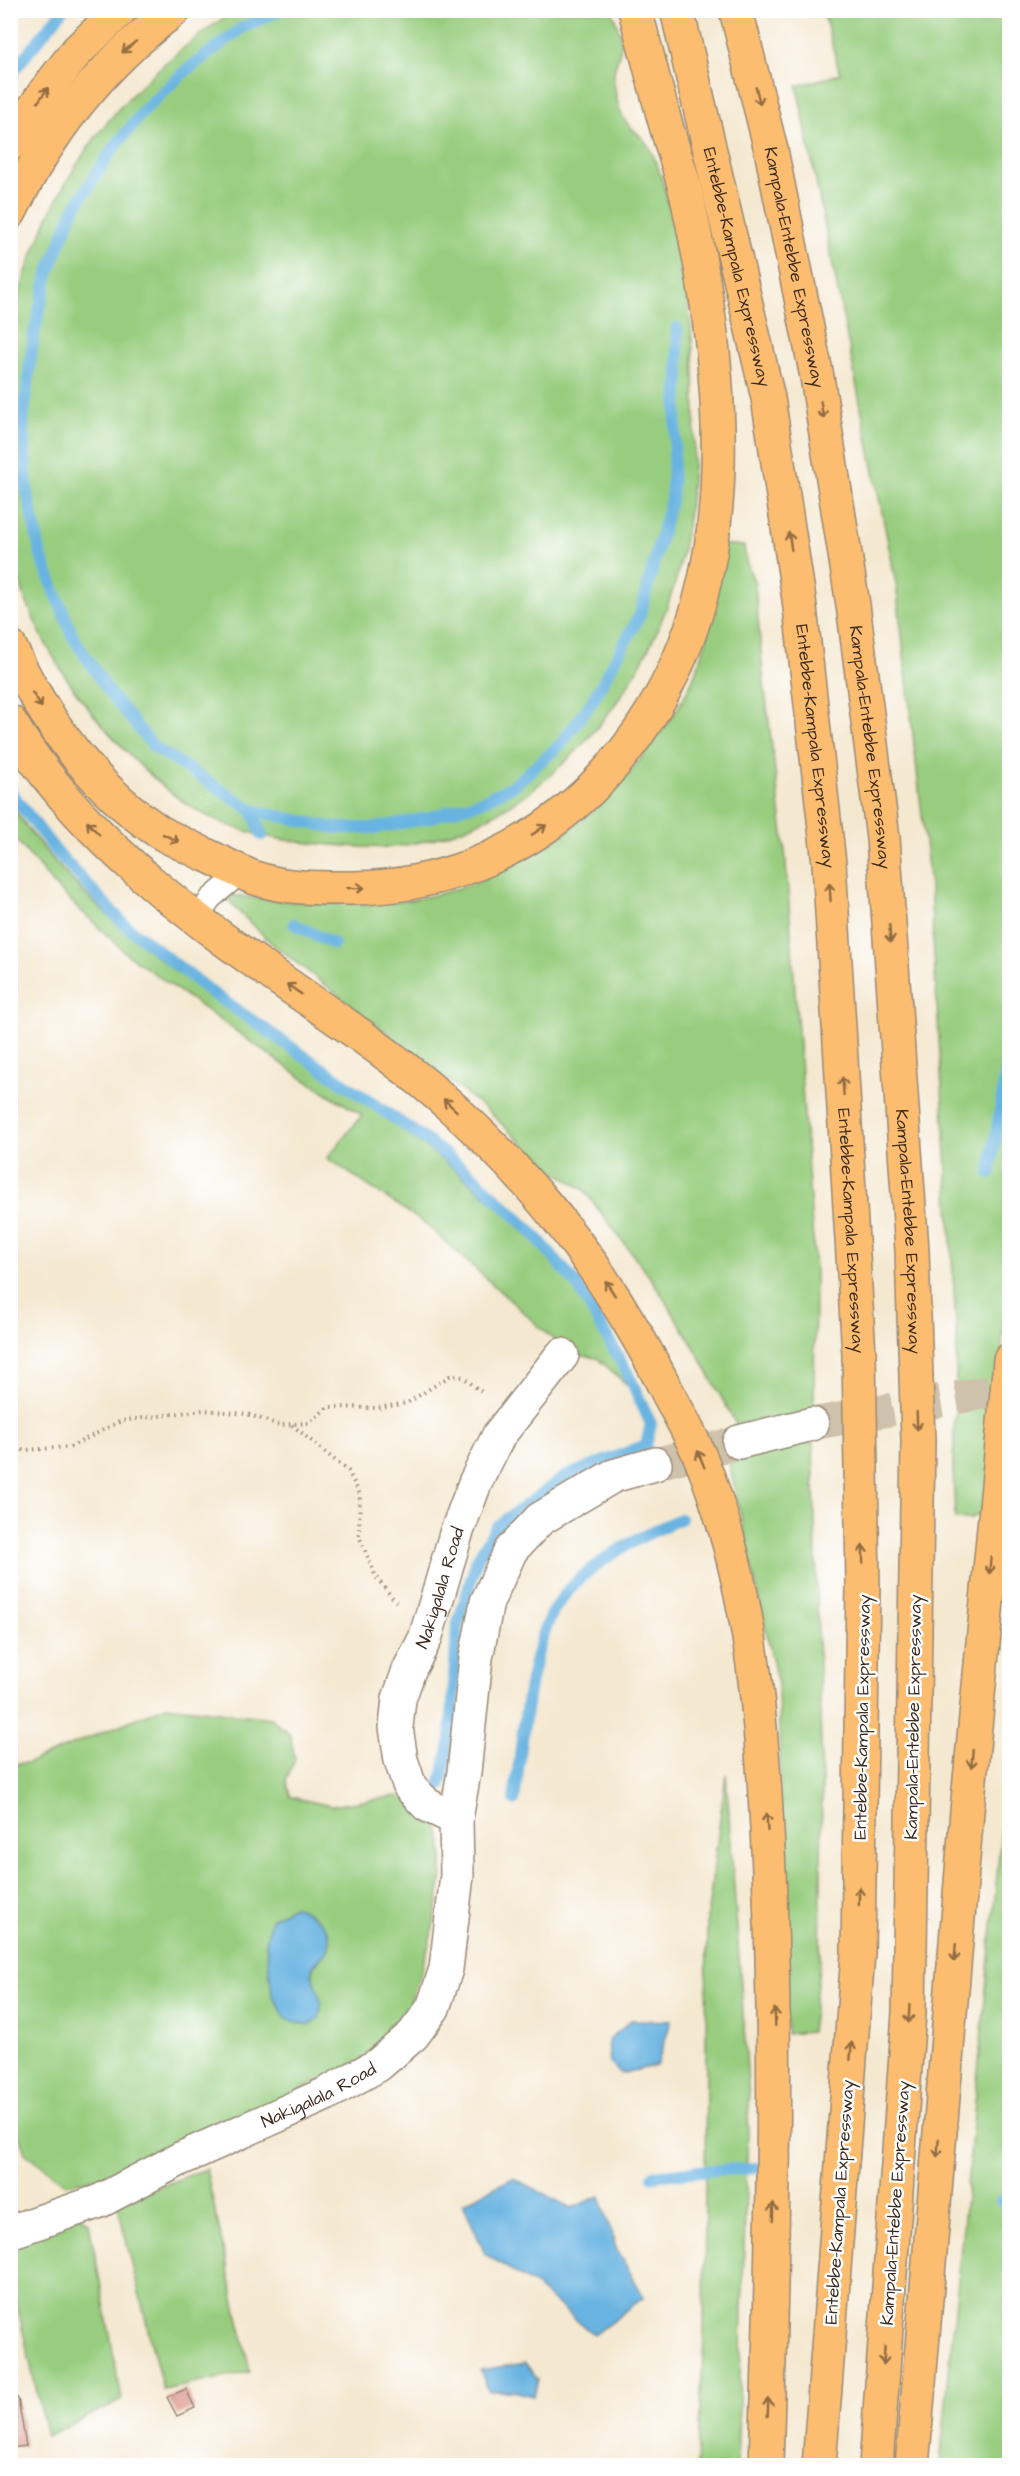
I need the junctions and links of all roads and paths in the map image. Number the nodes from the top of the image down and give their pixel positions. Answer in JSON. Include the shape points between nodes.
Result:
{"nodes":[{"id":1,"x":120,"y":10,"type":"edge"},
{"id":2,"x":174,"y":10,"type":"edge"},
{"id":3,"x":635,"y":10,"type":"edge"},
{"id":4,"x":677,"y":10,"type":"edge"},
{"id":5,"x":740,"y":25,"type":"edge"},
{"id":6,"x":10,"y":144,"type":"edge"},
{"id":7,"x":10,"y":212,"type":"edge"},
{"id":8,"x":10,"y":648,"type":"edge"},
{"id":9,"x":10,"y":722,"type":"edge"},
{"id":10,"x":242,"y":872,"type":"junction"},
{"id":11,"x":197,"y":921,"type":"junction"},
{"id":12,"x":562,"y":1355,"type":"dead end"},
{"id":13,"x":1010,"y":1360,"type":"edge"},
{"id":14,"x":511,"y":1423,"type":"junction"},
{"id":15,"x":292,"y":1424,"type":"junction"},
{"id":16,"x":812,"y":1424,"type":"tunnel mouth"},
{"id":17,"x":739,"y":1442,"type":"tunnel mouth"},
{"id":18,"x":10,"y":1451,"type":"edge"},
{"id":19,"x":655,"y":1464,"type":"tunnel mouth"},
{"id":20,"x":425,"y":1639,"type":"junction"},
{"id":21,"x":456,"y":1819,"type":"junction"},
{"id":22,"x":10,"y":2232,"type":"edge"},
{"id":23,"x":766,"y":2466,"type":"edge"},
{"id":24,"x":819,"y":2466,"type":"edge"},
{"id":25,"x":876,"y":2466,"type":"edge"},
{"id":26,"x":912,"y":2466,"type":"edge"}],
"edges":[{"from":6,"to":1,"type":"highway","one_way":true,"via":[[77,51]]},
{"from":2,"to":7,"type":"highway","one_way":true,"via":[[117,57],[69,115],[32,166]]},
{"from":10,"to":3,"type":"highway","one_way":true,"via":[[297,887],[387,887],[479,864],[516,846],[593,790],[627,749],[667,682],[700,598],[716,497],[718,430],[713,351],[690,207]]},
{"from":24,"to":4,"type":"highway","name":"Entebbe–Kampala Expressway","one_way":true,"via":[[858,1954],[863,1583],[859,1354],[829,862],[799,599],[768,398]]},
{"from":5,"to":25,"type":"highway","name":"Kampala–Entebbe Expressway","one_way":true,"via":[[771,150],[817,378],[853,605],[883,838],[912,1250],[918,1441],[909,2013]]},
{"from":8,"to":10,"type":"highway","one_way":true,"via":[[56,730],[120,803],[160,833]]},
{"from":11,"to":9,"type":"highway","one_way":true,"via":[[118,854],[66,800]]},
{"from":10,"to":11,"type":"lane","via":[[210,899]]},
{"from":23,"to":11,"type":"highway","one_way":true,"via":[[776,2035],[765,1776],[747,1622],[721,1515],[700,1456],[636,1330],[607,1283],[568,1229],[493,1145],[418,1076]]},
{"from":12,"to":14,"type":"street","name":"Nakigalala Road"},
{"from":13,"to":26,"type":"highway","one_way":true,"via":[[967,1811]]},
{"from":14,"to":15,"type":"path","via":[[475,1383],[450,1376],[407,1403],[378,1408],[328,1407],[309,1423]]},
{"from":14,"to":20,"type":"street","name":"Nakigalala Road","via":[[475,1483]]},
{"from":15,"to":18,"type":"path","via":[[279,1425],[247,1414],[203,1410],[122,1421],[70,1447]]},
{"from":15,"to":20,"type":"path","via":[[348,1471],[360,1494],[359,1536],[376,1577]]},
{"from":16,"to":17,"type":"street"},
{"from":19,"to":21,"type":"street","name":"Nakigalala Road","via":[[613,1476],[540,1519],[511,1550],[487,1602]]},
{"from":20,"to":21,"type":"street","name":"Nakigalala Road","via":[[399,1699],[396,1727],[401,1760],[410,1787],[427,1805]]},
{"from":21,"to":22,"type":"street","name":"Nakigalala Road","via":[[457,1875],[446,1969],[433,2008],[413,2035],[378,2065],[326,2094],[180,2159],[100,2201]]}]}
